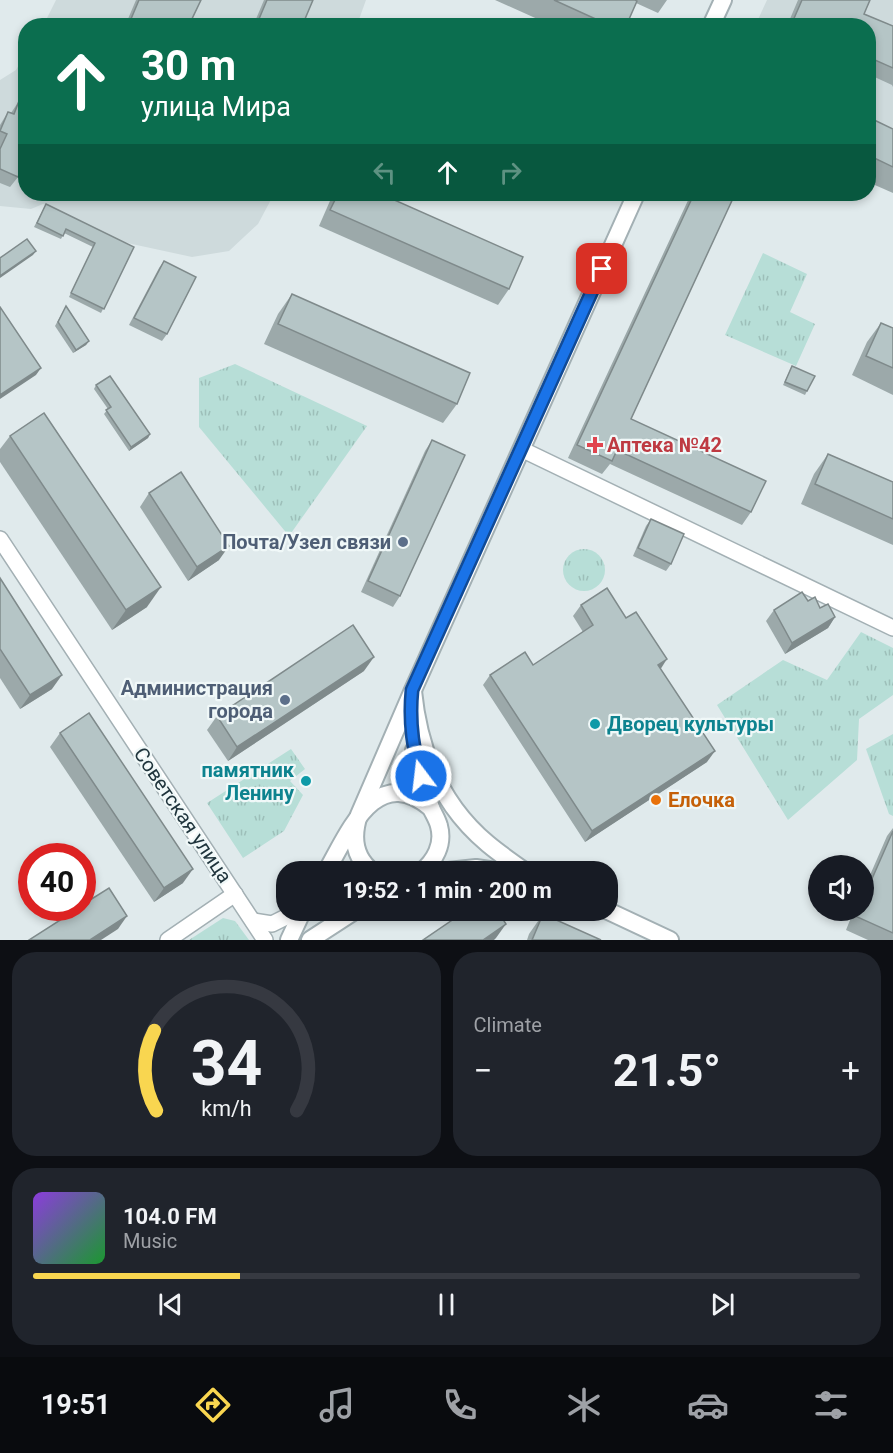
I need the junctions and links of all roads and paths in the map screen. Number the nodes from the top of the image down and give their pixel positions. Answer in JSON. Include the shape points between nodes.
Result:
{"nodes":[{"id":1,"x":723,"y":0,"type":"edge"},
{"id":2,"x":715,"y":18,"type":"edge"},
{"id":3,"x":633,"y":201,"type":"edge"},
{"id":4,"x":521,"y":449,"type":"junction"},
{"id":5,"x":0,"y":539,"type":"edge"},
{"id":6,"x":893,"y":628,"type":"edge"},
{"id":7,"x":412,"y":690,"type":"junction"},
{"id":8,"x":433,"y":811,"type":"junction"},
{"id":9,"x":359,"y":814,"type":"junction"},
{"id":10,"x":332,"y":861,"type":"edge"},
{"id":11,"x":363,"y":861,"type":"edge"},
{"id":12,"x":432,"y":861,"type":"edge"},
{"id":13,"x":506,"y":861,"type":"edge"},
{"id":14,"x":510,"y":861,"type":"edge"},
{"id":15,"x":235,"y":894,"type":"junction"},
{"id":16,"x":618,"y":916,"type":"edge"},
{"id":17,"x":253,"y":921,"type":"junction"},
{"id":18,"x":278,"y":921,"type":"edge"},
{"id":19,"x":297,"y":921,"type":"edge"},
{"id":20,"x":339,"y":921,"type":"edge"},
{"id":21,"x":168,"y":940,"type":"edge"},
{"id":22,"x":266,"y":940,"type":"edge"},
{"id":23,"x":289,"y":940,"type":"edge"},
{"id":24,"x":310,"y":940,"type":"edge"},
{"id":25,"x":670,"y":940,"type":"edge"}],
"edges":[{"from":1,"to":2,"type":"street"},
{"from":3,"to":4,"type":"street"},
{"from":4,"to":6,"type":"street"},
{"from":4,"to":7,"type":"street"},
{"from":5,"to":15,"type":"street","name":"Советская улица"},
{"from":7,"to":8,"type":"street","via":[[413,745]]},
{"from":7,"to":9,"type":"street"},
{"from":7,"to":14,"type":"street","via":[[422,747],[447,800],[466,823]]},
{"from":8,"to":9,"type":"street","via":[[419,798],[405,793],[385,794]]},
{"from":8,"to":12,"type":"street","via":[[440,828],[440,844]]},
{"from":8,"to":13,"type":"street"},
{"from":9,"to":10,"type":"street"},
{"from":9,"to":11,"type":"street","via":[[354,841]]},
{"from":15,"to":17,"type":"street","name":"Советская улица"},
{"from":15,"to":21,"type":"street"},
{"from":16,"to":25,"type":"street"},
{"from":17,"to":18,"type":"street","via":[[272,924]]},
{"from":17,"to":22,"type":"street","name":"Советская улица"},
{"from":19,"to":23,"type":"street"},
{"from":20,"to":24,"type":"street"}]}
